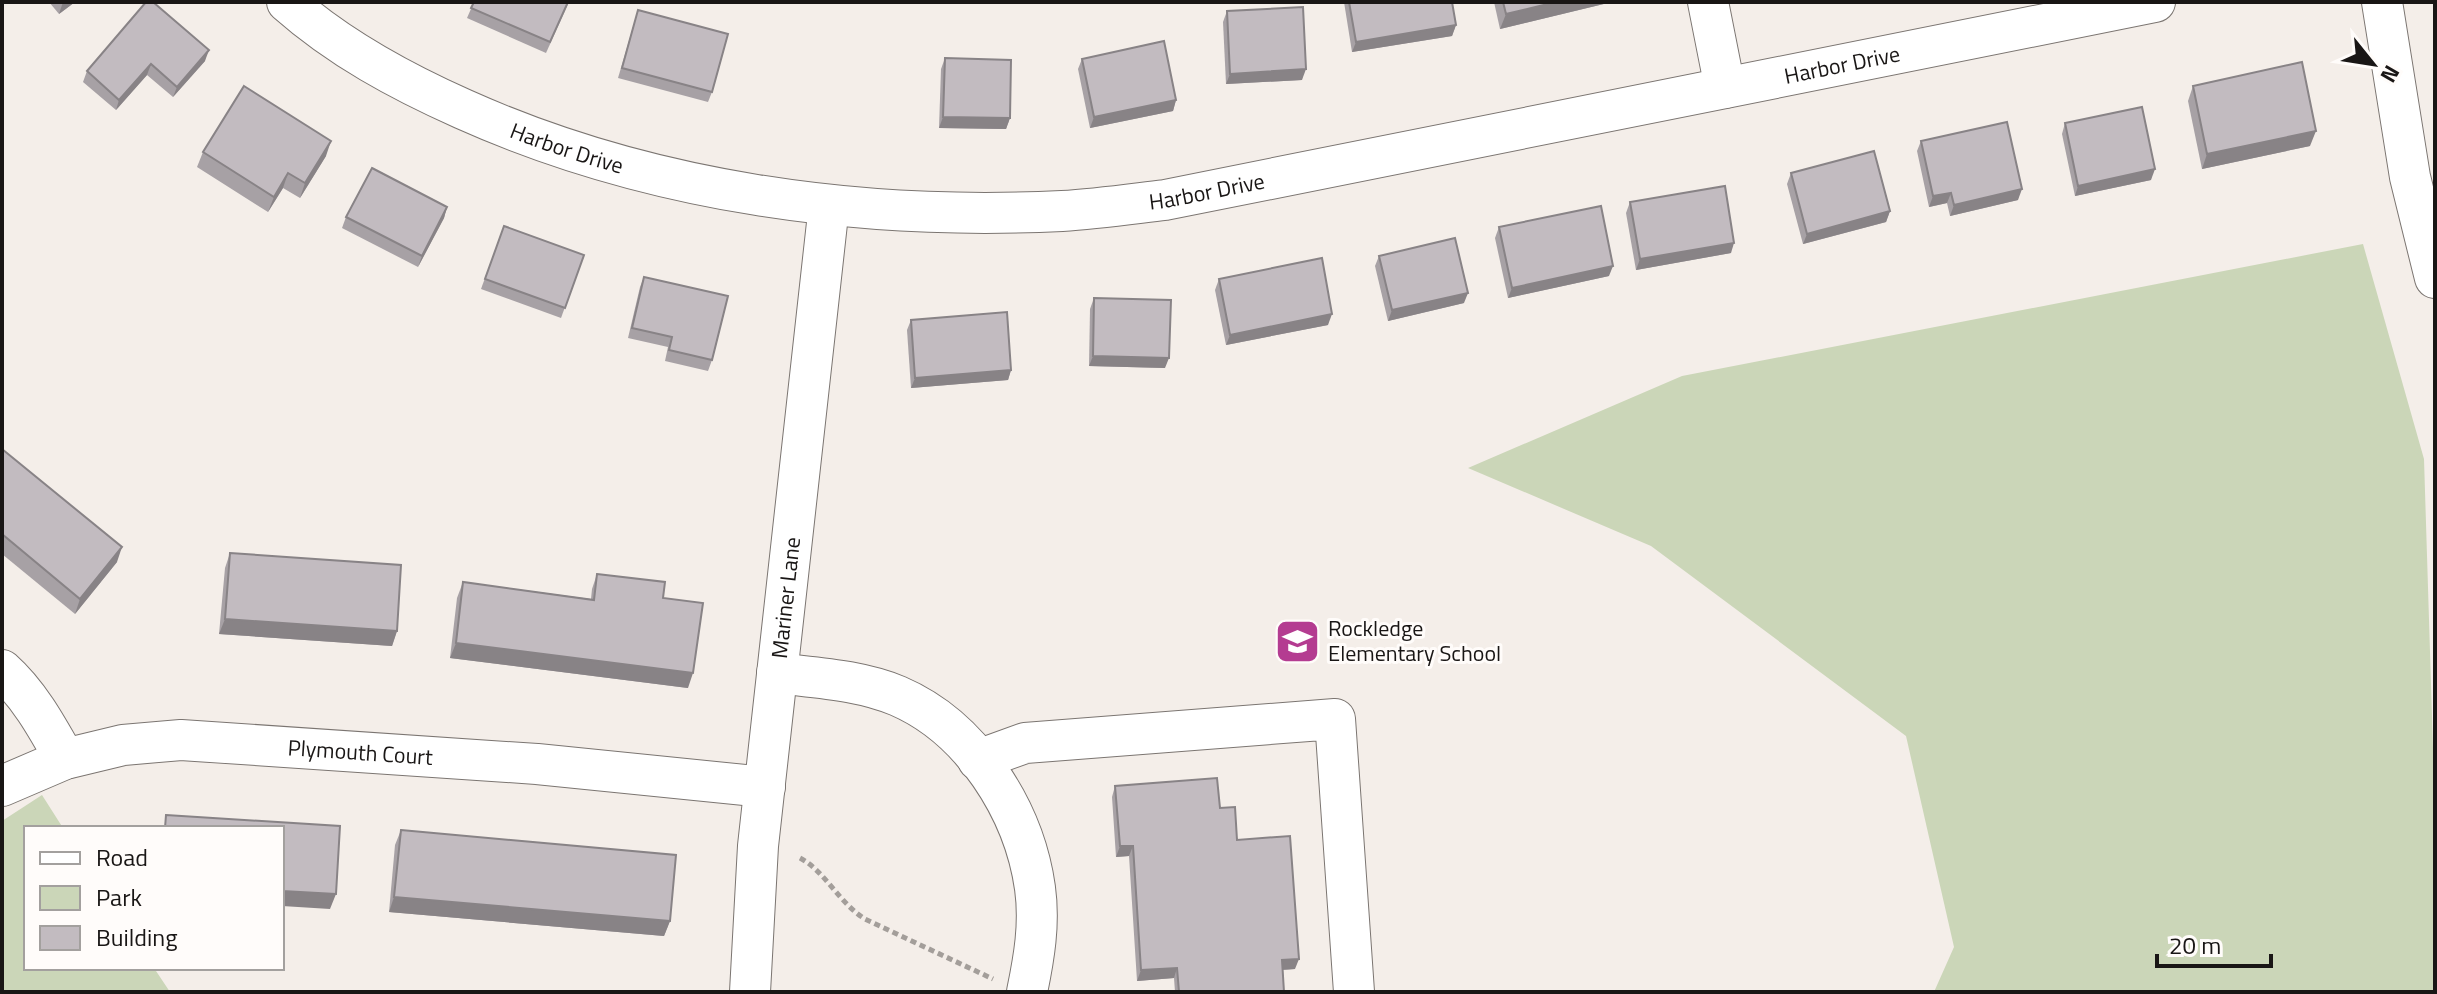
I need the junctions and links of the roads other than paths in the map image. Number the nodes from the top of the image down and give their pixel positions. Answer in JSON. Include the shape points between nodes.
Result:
{"nodes":[{"id":1,"x":287,"y":2,"type":"edge"},
{"id":2,"x":1708,"y":2,"type":"edge"},
{"id":3,"x":2155,"y":2,"type":"edge"},
{"id":4,"x":2382,"y":2,"type":"edge"},
{"id":5,"x":1725,"y":88,"type":"junction"},
{"id":6,"x":829,"y":205,"type":"junction"},
{"id":7,"x":2435,"y":278,"type":"edge"},
{"id":8,"x":2,"y":670,"type":"edge"},
{"id":9,"x":777,"y":673,"type":"junction"},
{"id":10,"x":65,"y":759,"type":"junction"},
{"id":11,"x":978,"y":760,"type":"junction"},
{"id":12,"x":2,"y":786,"type":"edge"},
{"id":13,"x":765,"y":787,"type":"junction"},
{"id":14,"x":1012,"y":986,"type":"edge"},
{"id":15,"x":750,"y":992,"type":"edge"},
{"id":16,"x":1354,"y":992,"type":"edge"}],
"edges":[{"from":1,"to":6,"type":"street","name":"Harbor Drive","via":[[365,59],[505,128],[700,186]]},
{"from":2,"to":5,"type":"street"},
{"from":3,"to":5,"type":"street","name":"Harbor Drive"},
{"from":4,"to":7,"type":"street","via":[[2410,177]]},
{"from":5,"to":6,"type":"street","name":"Harbor Drive","via":[[1165,200],[984,213]]},
{"from":6,"to":9,"type":"street","name":"Mariner Lane"},
{"from":8,"to":10,"type":"street","via":[[47,726]]},
{"from":9,"to":11,"type":"street","via":[[898,696],[937,718]]},
{"from":9,"to":13,"type":"street","name":"Mariner Lane"},
{"from":10,"to":12,"type":"street","name":"Plymouth Court"},
{"from":10,"to":13,"type":"street","name":"Plymouth Court","via":[[123,745],[181,740],[537,764]]},
{"from":11,"to":14,"type":"street","via":[[1019,832],[1035,888],[1036,943]]},
{"from":11,"to":16,"type":"street","via":[[1025,743],[1335,719]]},
{"from":13,"to":15,"type":"street","name":"Mariner Lane"}]}
